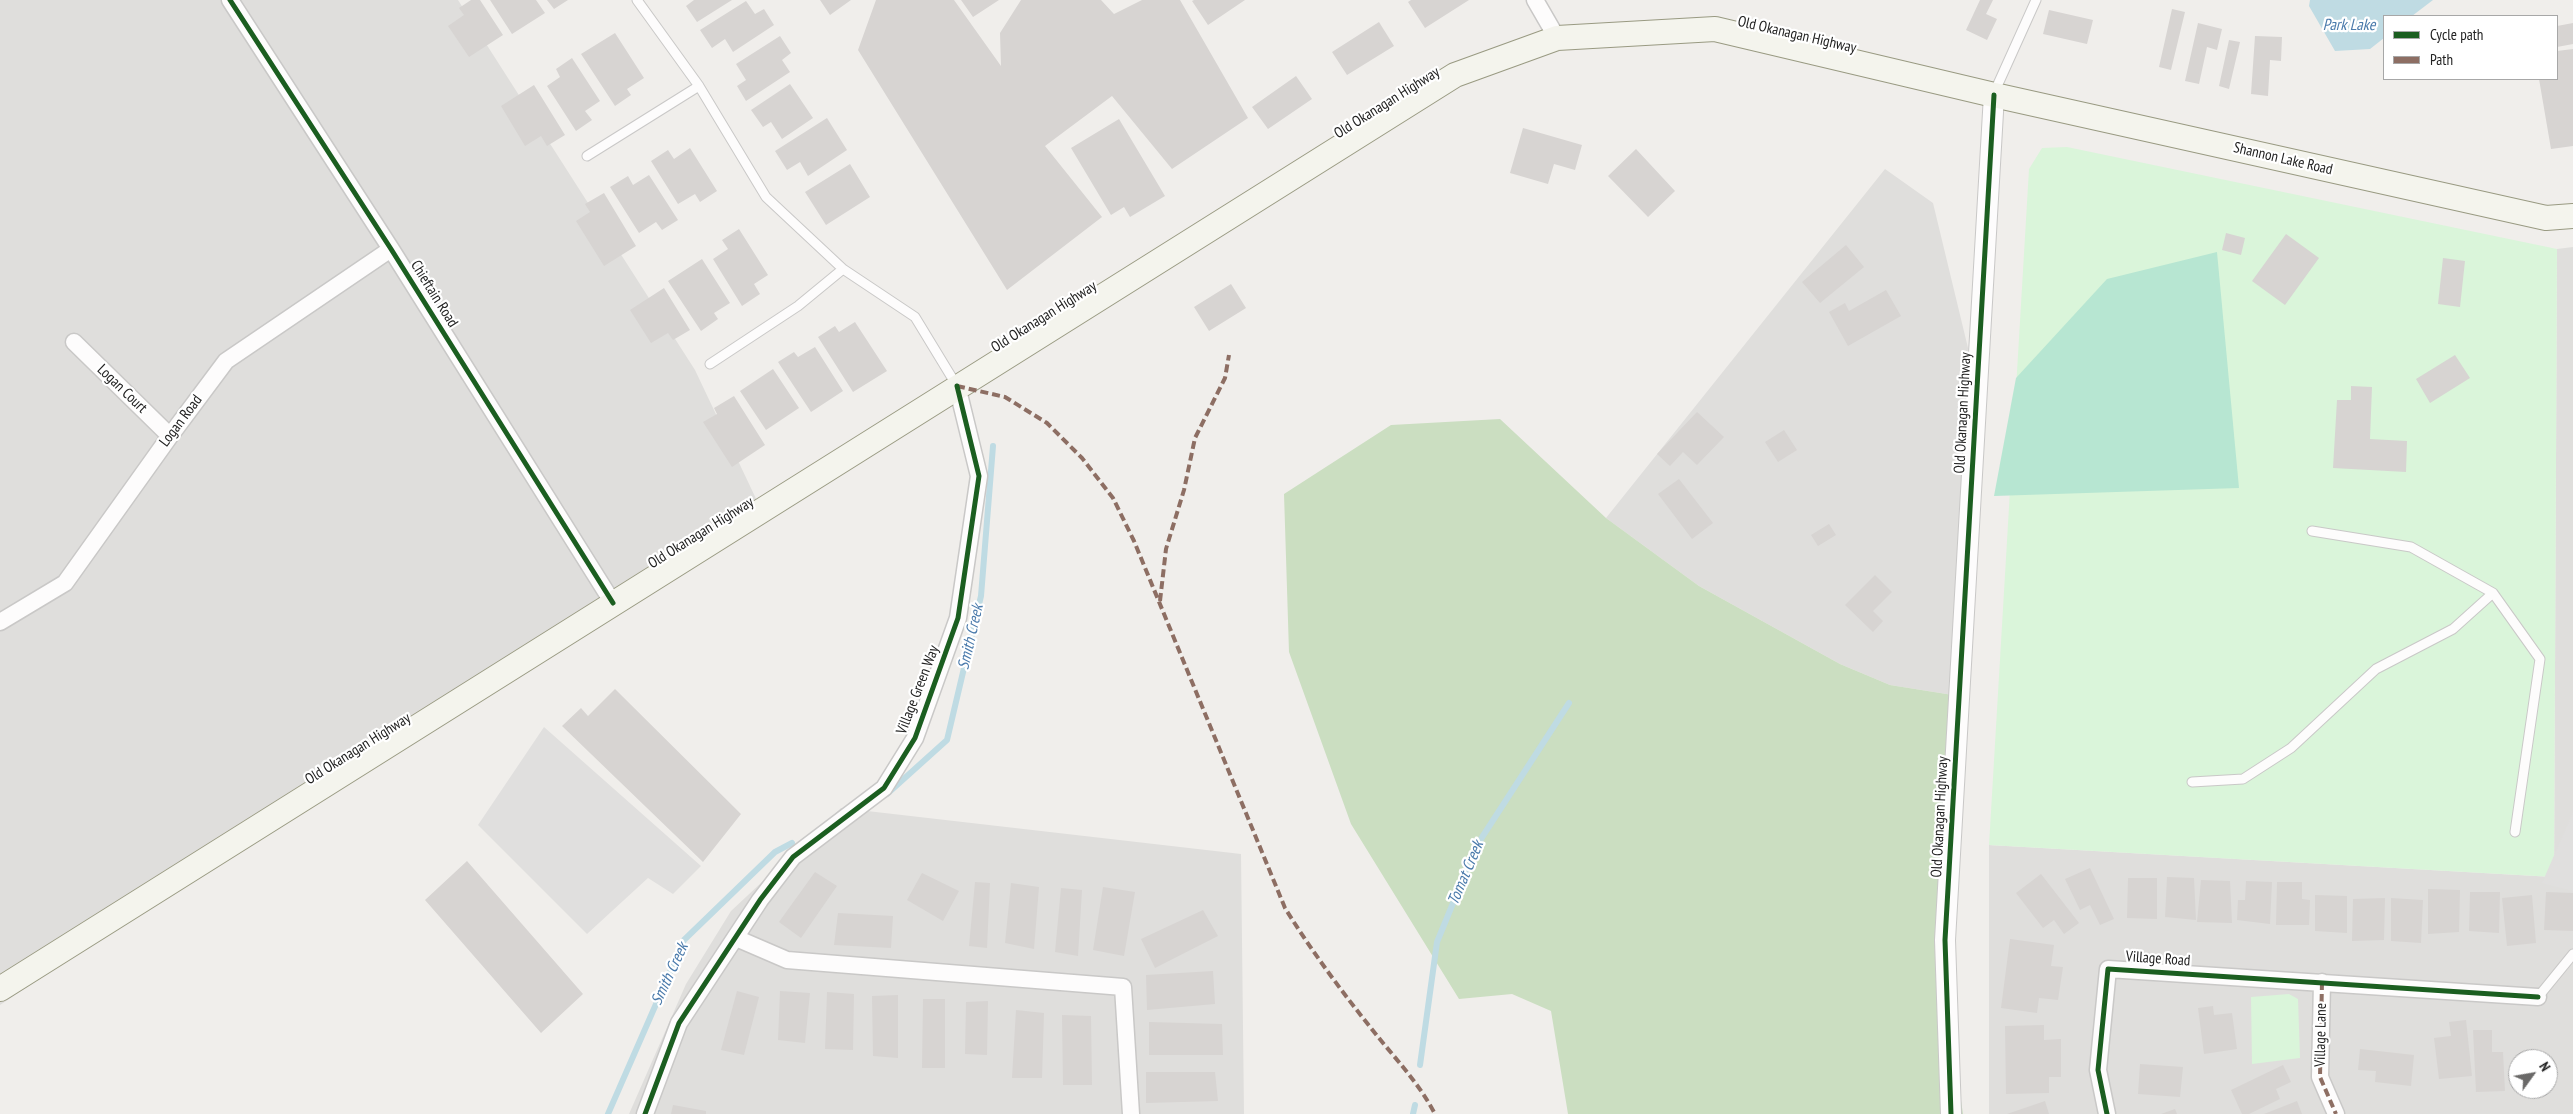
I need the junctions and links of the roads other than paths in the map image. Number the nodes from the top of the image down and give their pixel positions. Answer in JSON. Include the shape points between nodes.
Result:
{"nodes":[{"id":1,"x":230,"y":0,"type":"edge"},
{"id":2,"x":637,"y":0,"type":"edge"},
{"id":3,"x":1535,"y":0,"type":"edge"},
{"id":4,"x":2036,"y":0,"type":"edge"},
{"id":5,"x":1557,"y":38,"type":"junction"},
{"id":6,"x":699,"y":86,"type":"junction"},
{"id":7,"x":1994,"y":95,"type":"junction"},
{"id":8,"x":587,"y":156,"type":"dead end"},
{"id":9,"x":2573,"y":216,"type":"edge"},
{"id":10,"x":391,"y":249,"type":"junction"},
{"id":11,"x":843,"y":270,"type":"junction"},
{"id":12,"x":74,"y":342,"type":"dead end"},
{"id":13,"x":710,"y":364,"type":"dead end"},
{"id":14,"x":957,"y":386,"type":"junction"},
{"id":15,"x":170,"y":436,"type":"junction"},
{"id":16,"x":2312,"y":531,"type":"dead end"},
{"id":17,"x":2493,"y":593,"type":"junction"},
{"id":18,"x":613,"y":603,"type":"junction"},
{"id":19,"x":0,"y":622,"type":"edge"},
{"id":20,"x":2192,"y":782,"type":"dead end"},
{"id":21,"x":2515,"y":832,"type":"dead end"},
{"id":22,"x":736,"y":938,"type":"junction"},
{"id":23,"x":2573,"y":954,"type":"edge"},
{"id":24,"x":2322,"y":982,"type":"junction"},
{"id":25,"x":0,"y":989,"type":"edge"},
{"id":26,"x":2538,"y":997,"type":"joint"},
{"id":27,"x":645,"y":1114,"type":"edge"},
{"id":28,"x":1131,"y":1114,"type":"edge"},
{"id":29,"x":1952,"y":1114,"type":"edge"},
{"id":30,"x":2107,"y":1114,"type":"edge"},
{"id":31,"x":2336,"y":1114,"type":"edge"}],
"edges":[{"from":1,"to":10,"type":"street","name":"Chieftain Road"},
{"from":2,"to":6,"type":"lane"},
{"from":3,"to":5,"type":"street"},
{"from":4,"to":7,"type":"lane"},
{"from":5,"to":7,"type":"main road","name":"Old Okanagan Highway","via":[[1715,29]]},
{"from":5,"to":14,"type":"main road","name":"Old Okanagan Highway","via":[[1455,75]]},
{"from":6,"to":8,"type":"lane"},
{"from":6,"to":11,"type":"lane","via":[[766,197]]},
{"from":7,"to":9,"type":"main road","name":"Shannon Lake Road","via":[[2546,218]]},
{"from":7,"to":29,"type":"street","name":"Old Okanagan Highway","via":[[1945,940]]},
{"from":10,"to":15,"type":"street","name":"Logan Road","via":[[226,361]]},
{"from":10,"to":18,"type":"street","name":"Chieftain Road"},
{"from":11,"to":13,"type":"lane","via":[[798,306]]},
{"from":11,"to":14,"type":"lane","via":[[915,317]]},
{"from":12,"to":15,"type":"street","name":"Logan Court"},
{"from":14,"to":18,"type":"main road","name":"Old Okanagan Highway"},
{"from":14,"to":22,"type":"street","name":"Village Green Way","via":[[979,476],[958,618],[916,738],[884,788],[793,857]]},
{"from":15,"to":19,"type":"street","name":"Logan Road","via":[[65,583]]},
{"from":16,"to":17,"type":"lane","via":[[2411,547]]},
{"from":17,"to":20,"type":"lane","via":[[2453,629],[2376,669],[2291,748],[2243,779]]},
{"from":17,"to":21,"type":"lane","via":[[2540,659]]},
{"from":18,"to":25,"type":"main road","name":"Old Okanagan Highway"},
{"from":22,"to":27,"type":"street","name":"Village Green Way","via":[[679,1024]]},
{"from":22,"to":28,"type":"street","via":[[787,960],[1123,987]]},
{"from":23,"to":26,"type":"lane"},
{"from":24,"to":26,"type":"street"},
{"from":24,"to":30,"type":"street","name":"Village Road","via":[[2108,968],[2098,1070]]},
{"from":24,"to":31,"type":"street","name":"Village Lane","via":[[2320,1077]]}]}
